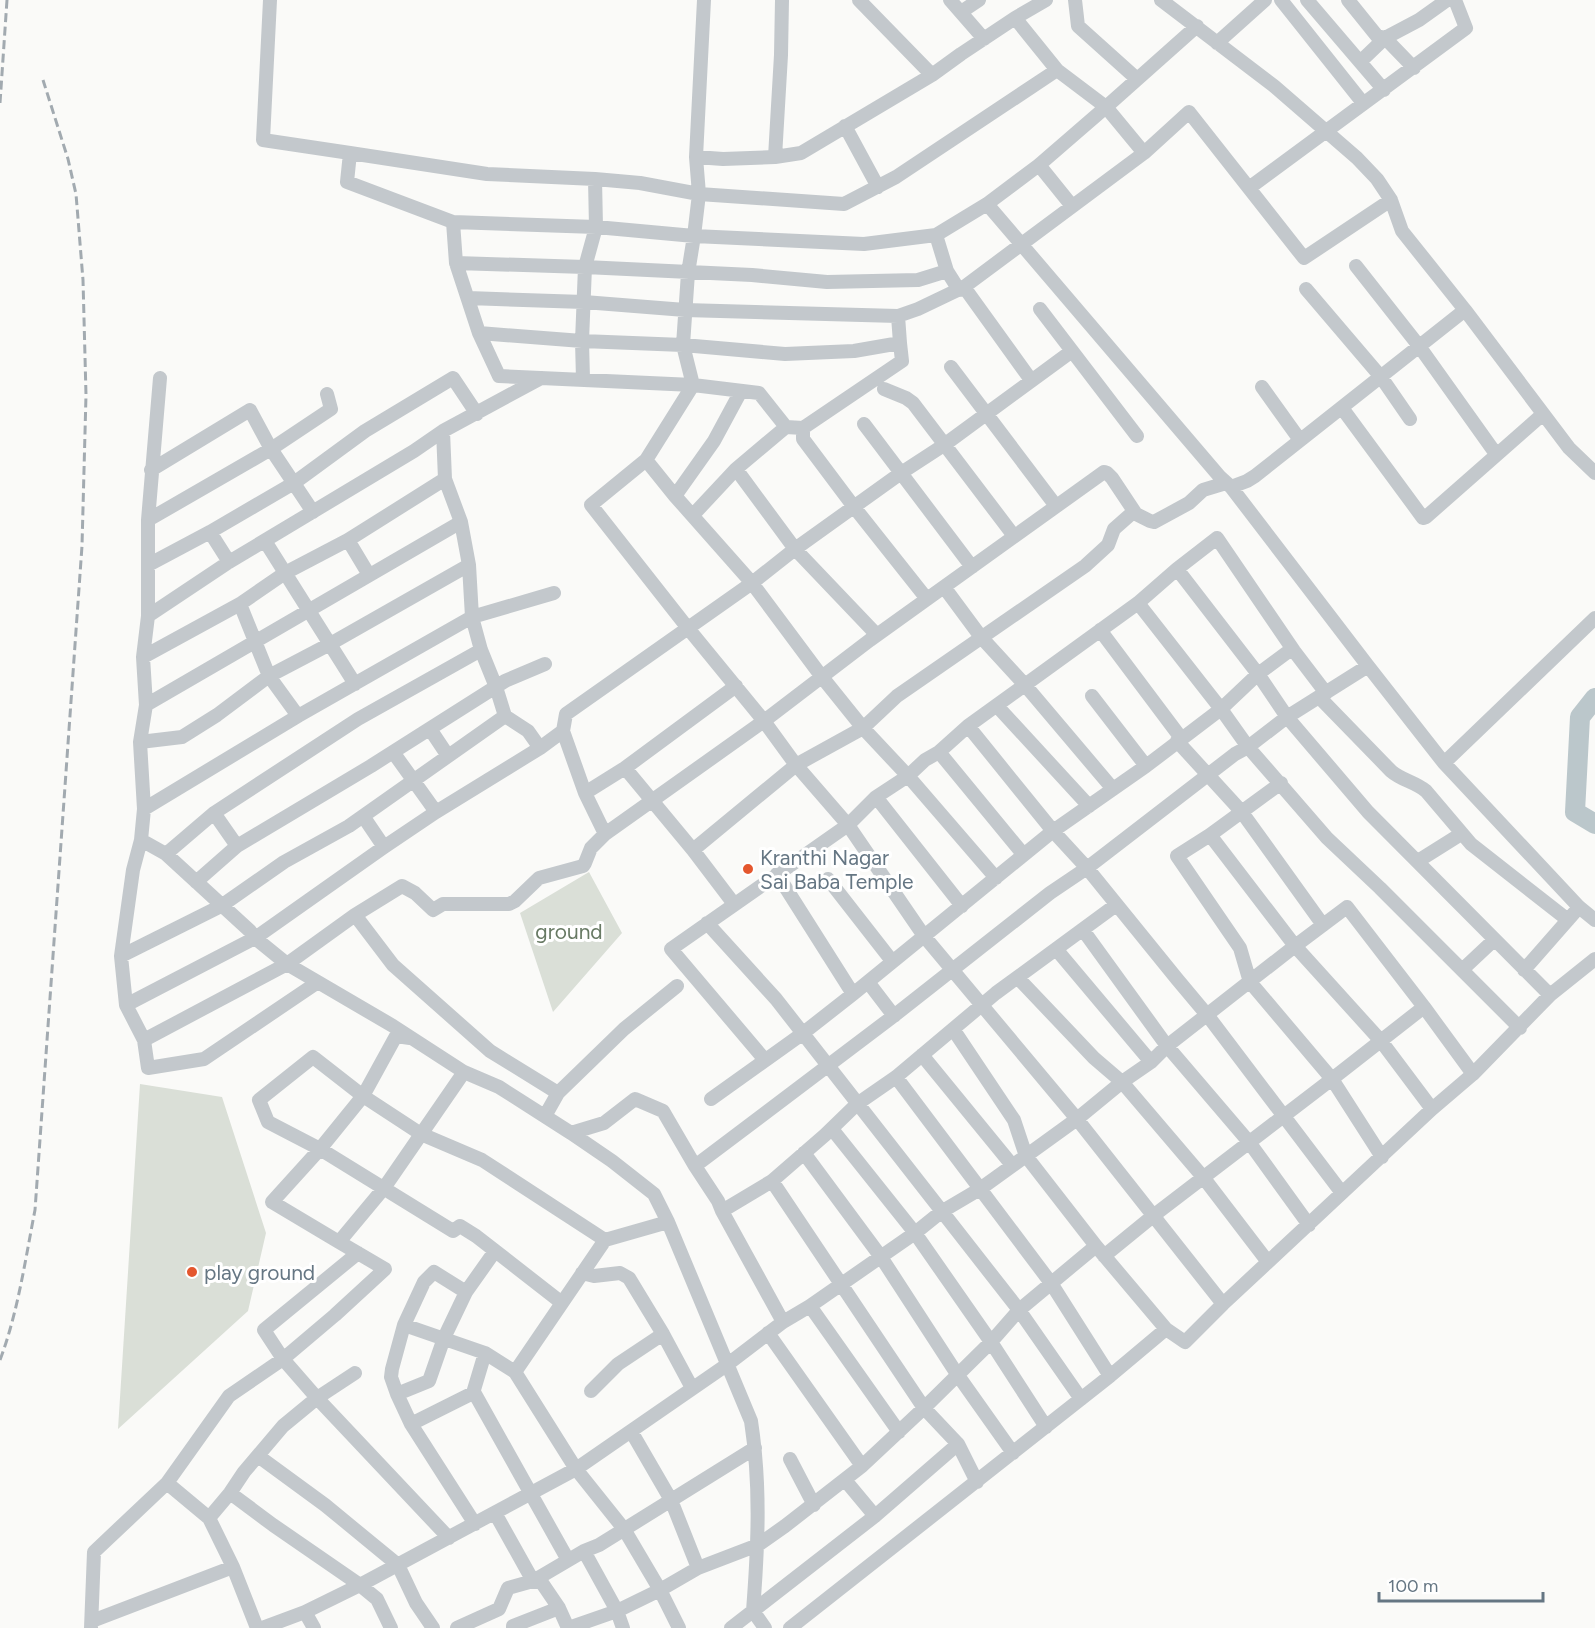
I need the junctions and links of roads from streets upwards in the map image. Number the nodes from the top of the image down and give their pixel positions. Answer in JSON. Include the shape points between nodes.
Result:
{"nodes":[{"id":1,"x":270,"y":0,"type":"edge"},
{"id":2,"x":704,"y":0,"type":"edge"},
{"id":3,"x":782,"y":0,"type":"edge"},
{"id":4,"x":859,"y":0,"type":"edge"},
{"id":5,"x":950,"y":0,"type":"edge"},
{"id":6,"x":979,"y":0,"type":"edge"},
{"id":7,"x":1046,"y":0,"type":"edge"},
{"id":8,"x":1074,"y":0,"type":"edge"},
{"id":9,"x":1265,"y":0,"type":"edge"},
{"id":10,"x":1281,"y":0,"type":"edge"},
{"id":11,"x":1307,"y":0,"type":"edge"},
{"id":12,"x":1348,"y":0,"type":"edge"},
{"id":13,"x":1447,"y":0,"type":"edge"},
{"id":14,"x":1455,"y":0,"type":"edge"},
{"id":15,"x":1171,"y":2,"type":"edge"},
{"id":16,"x":961,"y":12,"type":"junction"},
{"id":17,"x":1015,"y":18,"type":"junction"},
{"id":18,"x":1197,"y":26,"type":"junction"},
{"id":19,"x":1385,"y":38,"type":"junction"},
{"id":20,"x":984,"y":39,"type":"junction"},
{"id":21,"x":1218,"y":44,"type":"junction"},
{"id":22,"x":1360,"y":61,"type":"junction"},
{"id":23,"x":1414,"y":68,"type":"junction"},
{"id":24,"x":1057,"y":70,"type":"junction"},
{"id":25,"x":933,"y":75,"type":"junction"},
{"id":26,"x":1137,"y":79,"type":"junction"},
{"id":27,"x":1384,"y":90,"type":"junction"},
{"id":28,"x":1363,"y":103,"type":"junction"},
{"id":29,"x":1106,"y":106,"type":"junction"},
{"id":30,"x":845,"y":126,"type":"junction"},
{"id":31,"x":1327,"y":132,"type":"junction"},
{"id":32,"x":350,"y":153,"type":"junction"},
{"id":33,"x":1144,"y":153,"type":"junction"},
{"id":34,"x":696,"y":157,"type":"junction"},
{"id":35,"x":775,"y":157,"type":"junction"},
{"id":36,"x":1039,"y":165,"type":"junction"},
{"id":37,"x":595,"y":179,"type":"junction"},
{"id":38,"x":878,"y":187,"type":"junction"},
{"id":39,"x":1249,"y":188,"type":"junction"},
{"id":40,"x":699,"y":194,"type":"junction"},
{"id":41,"x":1391,"y":200,"type":"junction"},
{"id":42,"x":987,"y":204,"type":"junction"},
{"id":43,"x":1072,"y":206,"type":"junction"},
{"id":44,"x":453,"y":222,"type":"junction"},
{"id":45,"x":596,"y":227,"type":"junction"},
{"id":46,"x":936,"y":235,"type":"junction"},
{"id":47,"x":694,"y":236,"type":"junction"},
{"id":48,"x":1021,"y":245,"type":"junction"},
{"id":49,"x":456,"y":263,"type":"junction"},
{"id":50,"x":1356,"y":266,"type":"dead end"},
{"id":51,"x":585,"y":267,"type":"junction"},
{"id":52,"x":947,"y":271,"type":"junction"},
{"id":53,"x":688,"y":273,"type":"junction"},
{"id":54,"x":961,"y":289,"type":"junction"},
{"id":55,"x":1306,"y":289,"type":"dead end"},
{"id":56,"x":468,"y":298,"type":"junction"},
{"id":57,"x":584,"y":302,"type":"junction"},
{"id":58,"x":1040,"y":309,"type":"dead end"},
{"id":59,"x":685,"y":310,"type":"junction"},
{"id":60,"x":1465,"y":310,"type":"junction"},
{"id":61,"x":898,"y":316,"type":"junction"},
{"id":62,"x":479,"y":333,"type":"junction"},
{"id":63,"x":582,"y":341,"type":"junction"},
{"id":64,"x":900,"y":344,"type":"junction"},
{"id":65,"x":683,"y":345,"type":"junction"},
{"id":66,"x":1419,"y":346,"type":"junction"},
{"id":67,"x":1072,"y":351,"type":"junction"},
{"id":68,"x":951,"y":367,"type":"dead end"},
{"id":69,"x":541,"y":377,"type":"junction"},
{"id":70,"x":1381,"y":377,"type":"junction"},
{"id":71,"x":160,"y":378,"type":"dead end"},
{"id":72,"x":583,"y":379,"type":"junction"},
{"id":73,"x":1031,"y":380,"type":"junction"},
{"id":74,"x":693,"y":385,"type":"junction"},
{"id":75,"x":1262,"y":387,"type":"dead end"},
{"id":76,"x":884,"y":389,"type":"dead end"},
{"id":77,"x":741,"y":391,"type":"junction"},
{"id":78,"x":327,"y":394,"type":"dead end"},
{"id":79,"x":1342,"y":408,"type":"junction"},
{"id":80,"x":477,"y":414,"type":"junction"},
{"id":81,"x":986,"y":414,"type":"junction"},
{"id":82,"x":1543,"y":414,"type":"junction"},
{"id":83,"x":1410,"y":419,"type":"dead end"},
{"id":84,"x":864,"y":424,"type":"dead end"},
{"id":85,"x":786,"y":427,"type":"junction"},
{"id":86,"x":803,"y":428,"type":"junction"},
{"id":87,"x":442,"y":431,"type":"junction"},
{"id":88,"x":1137,"y":436,"type":"dead end"},
{"id":89,"x":1300,"y":440,"type":"junction"},
{"id":90,"x":944,"y":445,"type":"junction"},
{"id":91,"x":271,"y":448,"type":"junction"},
{"id":92,"x":1496,"y":454,"type":"junction"},
{"id":93,"x":646,"y":460,"type":"junction"},
{"id":94,"x":736,"y":469,"type":"junction"},
{"id":95,"x":151,"y":470,"type":"junction"},
{"id":96,"x":901,"y":473,"type":"junction"},
{"id":97,"x":1595,"y":473,"type":"edge"},
{"id":98,"x":445,"y":479,"type":"junction"},
{"id":99,"x":294,"y":483,"type":"junction"},
{"id":100,"x":1228,"y":485,"type":"junction"},
{"id":101,"x":675,"y":496,"type":"junction"},
{"id":102,"x":1056,"y":506,"type":"junction"},
{"id":103,"x":854,"y":507,"type":"junction"},
{"id":104,"x":312,"y":512,"type":"junction"},
{"id":105,"x":1136,"y":514,"type":"junction"},
{"id":106,"x":693,"y":515,"type":"junction"},
{"id":107,"x":148,"y":520,"type":"junction"},
{"id":108,"x":461,"y":522,"type":"junction"},
{"id":109,"x":210,"y":532,"type":"junction"},
{"id":110,"x":1014,"y":536,"type":"junction"},
{"id":111,"x":348,"y":540,"type":"junction"},
{"id":112,"x":265,"y":541,"type":"junction"},
{"id":113,"x":795,"y":549,"type":"junction"},
{"id":114,"x":229,"y":562,"type":"junction"},
{"id":115,"x":148,"y":565,"type":"junction"},
{"id":116,"x":469,"y":565,"type":"junction"},
{"id":117,"x":972,"y":567,"type":"junction"},
{"id":118,"x":1177,"y":569,"type":"junction"},
{"id":119,"x":285,"y":573,"type":"junction"},
{"id":120,"x":369,"y":576,"type":"junction"},
{"id":121,"x":752,"y":583,"type":"junction"},
{"id":122,"x":944,"y":587,"type":"junction"},
{"id":123,"x":554,"y":593,"type":"dead end"},
{"id":124,"x":927,"y":599,"type":"junction"},
{"id":125,"x":1138,"y":603,"type":"junction"},
{"id":126,"x":240,"y":604,"type":"junction"},
{"id":127,"x":309,"y":610,"type":"junction"},
{"id":128,"x":148,"y":616,"type":"junction"},
{"id":129,"x":472,"y":617,"type":"junction"},
{"id":130,"x":1595,"y":618,"type":"edge"},
{"id":131,"x":687,"y":627,"type":"junction"},
{"id":132,"x":1100,"y":630,"type":"junction"},
{"id":133,"x":877,"y":635,"type":"junction"},
{"id":134,"x":981,"y":637,"type":"junction"},
{"id":135,"x":255,"y":642,"type":"junction"},
{"id":136,"x":330,"y":644,"type":"junction"},
{"id":137,"x":481,"y":650,"type":"junction"},
{"id":138,"x":1294,"y":651,"type":"junction"},
{"id":139,"x":143,"y":657,"type":"junction"},
{"id":140,"x":544,"y":664,"type":"dead end"},
{"id":141,"x":1368,"y":666,"type":"junction"},
{"id":142,"x":1258,"y":674,"type":"junction"},
{"id":143,"x":269,"y":676,"type":"junction"},
{"id":144,"x":822,"y":677,"type":"junction"},
{"id":145,"x":355,"y":684,"type":"junction"},
{"id":146,"x":1024,"y":685,"type":"junction"},
{"id":147,"x":736,"y":686,"type":"junction"},
{"id":148,"x":496,"y":687,"type":"junction"},
{"id":149,"x":1323,"y":695,"type":"junction"},
{"id":150,"x":1092,"y":696,"type":"dead end"},
{"id":151,"x":146,"y":705,"type":"junction"},
{"id":152,"x":997,"y":706,"type":"junction"},
{"id":153,"x":1221,"y":709,"type":"junction"},
{"id":154,"x":298,"y":716,"type":"junction"},
{"id":155,"x":505,"y":716,"type":"junction"},
{"id":156,"x":1287,"y":717,"type":"junction"},
{"id":157,"x":764,"y":721,"type":"junction"},
{"id":158,"x":968,"y":726,"type":"junction"},
{"id":159,"x":863,"y":728,"type":"junction"},
{"id":160,"x":430,"y":729,"type":"junction"},
{"id":161,"x":563,"y":731,"type":"junction"},
{"id":162,"x":1179,"y":739,"type":"junction"},
{"id":163,"x":140,"y":742,"type":"junction"},
{"id":164,"x":1248,"y":747,"type":"junction"},
{"id":165,"x":540,"y":748,"type":"junction"},
{"id":166,"x":393,"y":752,"type":"junction"},
{"id":167,"x":939,"y":752,"type":"junction"},
{"id":168,"x":448,"y":756,"type":"junction"},
{"id":169,"x":1444,"y":763,"type":"junction"},
{"id":170,"x":796,"y":765,"type":"junction"},
{"id":171,"x":1146,"y":766,"type":"junction"},
{"id":172,"x":625,"y":768,"type":"junction"},
{"id":173,"x":1209,"y":775,"type":"junction"},
{"id":174,"x":908,"y":776,"type":"junction"},
{"id":175,"x":413,"y":780,"type":"junction"},
{"id":176,"x":1281,"y":783,"type":"junction"},
{"id":177,"x":1113,"y":789,"type":"junction"},
{"id":178,"x":585,"y":793,"type":"junction"},
{"id":179,"x":876,"y":797,"type":"junction"},
{"id":180,"x":652,"y":801,"type":"junction"},
{"id":181,"x":1089,"y":806,"type":"junction"},
{"id":182,"x":144,"y":809,"type":"junction"},
{"id":183,"x":1241,"y":811,"type":"junction"},
{"id":184,"x":436,"y":812,"type":"junction"},
{"id":185,"x":214,"y":813,"type":"junction"},
{"id":186,"x":363,"y":816,"type":"junction"},
{"id":187,"x":848,"y":825,"type":"junction"},
{"id":188,"x":1053,"y":831,"type":"junction"},
{"id":189,"x":605,"y":834,"type":"junction"},
{"id":190,"x":1210,"y":834,"type":"junction"},
{"id":191,"x":1461,"y":834,"type":"junction"},
{"id":192,"x":141,"y":840,"type":"junction"},
{"id":193,"x":237,"y":846,"type":"junction"},
{"id":194,"x":384,"y":847,"type":"junction"},
{"id":195,"x":693,"y":850,"type":"junction"},
{"id":196,"x":166,"y":854,"type":"junction"},
{"id":197,"x":1023,"y":854,"type":"junction"},
{"id":198,"x":1418,"y":861,"type":"junction"},
{"id":199,"x":1087,"y":868,"type":"junction"},
{"id":200,"x":777,"y":874,"type":"junction"},
{"id":201,"x":996,"y":878,"type":"junction"},
{"id":202,"x":828,"y":879,"type":"dead end"},
{"id":203,"x":196,"y":882,"type":"junction"},
{"id":204,"x":734,"y":904,"type":"junction"},
{"id":205,"x":1116,"y":905,"type":"junction"},
{"id":206,"x":221,"y":906,"type":"junction"},
{"id":207,"x":962,"y":906,"type":"junction"},
{"id":208,"x":1579,"y":907,"type":"junction"},
{"id":209,"x":355,"y":915,"type":"junction"},
{"id":210,"x":1568,"y":920,"type":"junction"},
{"id":211,"x":1595,"y":920,"type":"edge"},
{"id":212,"x":707,"y":923,"type":"junction"},
{"id":213,"x":1323,"y":925,"type":"junction"},
{"id":214,"x":1083,"y":930,"type":"junction"},
{"id":215,"x":924,"y":936,"type":"junction"},
{"id":216,"x":255,"y":938,"type":"junction"},
{"id":217,"x":1494,"y":940,"type":"junction"},
{"id":218,"x":1294,"y":946,"type":"junction"},
{"id":219,"x":1056,"y":949,"type":"junction"},
{"id":220,"x":121,"y":956,"type":"junction"},
{"id":221,"x":1595,"y":959,"type":"edge"},
{"id":222,"x":892,"y":961,"type":"junction"},
{"id":223,"x":287,"y":964,"type":"junction"},
{"id":224,"x":953,"y":970,"type":"junction"},
{"id":225,"x":1462,"y":970,"type":"junction"},
{"id":226,"x":1524,"y":970,"type":"junction"},
{"id":227,"x":1018,"y":978,"type":"junction"},
{"id":228,"x":318,"y":982,"type":"junction"},
{"id":229,"x":868,"y":982,"type":"junction"},
{"id":230,"x":1250,"y":982,"type":"junction"},
{"id":231,"x":677,"y":986,"type":"dead end"},
{"id":232,"x":853,"y":994,"type":"junction"},
{"id":233,"x":1550,"y":995,"type":"junction"},
{"id":234,"x":126,"y":1005,"type":"junction"},
{"id":235,"x":982,"y":1005,"type":"junction"},
{"id":236,"x":1424,"y":1007,"type":"junction"},
{"id":237,"x":894,"y":1016,"type":"junction"},
{"id":238,"x":1208,"y":1016,"type":"junction"},
{"id":239,"x":1520,"y":1028,"type":"junction"},
{"id":240,"x":952,"y":1029,"type":"junction"},
{"id":241,"x":802,"y":1034,"type":"junction"},
{"id":242,"x":412,"y":1039,"type":"junction"},
{"id":243,"x":144,"y":1040,"type":"junction"},
{"id":244,"x":1381,"y":1041,"type":"junction"},
{"id":245,"x":1167,"y":1046,"type":"junction"},
{"id":246,"x":922,"y":1055,"type":"junction"},
{"id":247,"x":765,"y":1060,"type":"junction"},
{"id":248,"x":1151,"y":1062,"type":"junction"},
{"id":249,"x":828,"y":1066,"type":"junction"},
{"id":250,"x":464,"y":1072,"type":"junction"},
{"id":251,"x":1473,"y":1074,"type":"junction"},
{"id":252,"x":896,"y":1077,"type":"junction"},
{"id":253,"x":1332,"y":1079,"type":"junction"},
{"id":254,"x":1122,"y":1082,"type":"junction"},
{"id":255,"x":558,"y":1093,"type":"junction"},
{"id":256,"x":363,"y":1096,"type":"junction"},
{"id":257,"x":711,"y":1100,"type":"dead end"},
{"id":258,"x":857,"y":1104,"type":"junction"},
{"id":259,"x":1432,"y":1109,"type":"junction"},
{"id":260,"x":1284,"y":1115,"type":"junction"},
{"id":261,"x":545,"y":1116,"type":"junction"},
{"id":262,"x":1077,"y":1119,"type":"junction"},
{"id":263,"x":832,"y":1129,"type":"junction"},
{"id":264,"x":571,"y":1133,"type":"junction"},
{"id":265,"x":421,"y":1134,"type":"junction"},
{"id":266,"x":1249,"y":1142,"type":"junction"},
{"id":267,"x":320,"y":1149,"type":"junction"},
{"id":268,"x":804,"y":1153,"type":"junction"},
{"id":269,"x":1026,"y":1156,"type":"junction"},
{"id":270,"x":1382,"y":1156,"type":"junction"},
{"id":271,"x":1012,"y":1165,"type":"junction"},
{"id":272,"x":694,"y":1166,"type":"junction"},
{"id":273,"x":1203,"y":1177,"type":"junction"},
{"id":274,"x":772,"y":1181,"type":"junction"},
{"id":275,"x":384,"y":1188,"type":"junction"},
{"id":276,"x":980,"y":1189,"type":"junction"},
{"id":277,"x":1342,"y":1193,"type":"junction"},
{"id":278,"x":722,"y":1211,"type":"junction"},
{"id":279,"x":941,"y":1212,"type":"junction"},
{"id":280,"x":1153,"y":1216,"type":"junction"},
{"id":281,"x":668,"y":1222,"type":"junction"},
{"id":282,"x":1309,"y":1225,"type":"junction"},
{"id":283,"x":915,"y":1233,"type":"junction"},
{"id":284,"x":605,"y":1240,"type":"junction"},
{"id":285,"x":339,"y":1242,"type":"junction"},
{"id":286,"x":495,"y":1251,"type":"junction"},
{"id":287,"x":1100,"y":1251,"type":"junction"},
{"id":288,"x":358,"y":1253,"type":"junction"},
{"id":289,"x":881,"y":1257,"type":"junction"},
{"id":290,"x":1268,"y":1262,"type":"junction"},
{"id":291,"x":582,"y":1273,"type":"junction"},
{"id":292,"x":1052,"y":1283,"type":"junction"},
{"id":293,"x":840,"y":1284,"type":"junction"},
{"id":294,"x":466,"y":1292,"type":"junction"},
{"id":295,"x":562,"y":1303,"type":"junction"},
{"id":296,"x":1223,"y":1304,"type":"junction"},
{"id":297,"x":810,"y":1306,"type":"junction"},
{"id":298,"x":1019,"y":1310,"type":"junction"},
{"id":299,"x":783,"y":1322,"type":"junction"},
{"id":300,"x":404,"y":1325,"type":"junction"},
{"id":301,"x":1166,"y":1329,"type":"junction"},
{"id":302,"x":768,"y":1333,"type":"junction"},
{"id":303,"x":663,"y":1334,"type":"junction"},
{"id":304,"x":444,"y":1338,"type":"junction"},
{"id":305,"x":991,"y":1342,"type":"junction"},
{"id":306,"x":484,"y":1353,"type":"junction"},
{"id":307,"x":283,"y":1359,"type":"junction"},
{"id":308,"x":728,"y":1364,"type":"junction"},
{"id":309,"x":515,"y":1372,"type":"junction"},
{"id":310,"x":355,"y":1373,"type":"dead end"},
{"id":311,"x":957,"y":1374,"type":"junction"},
{"id":312,"x":1110,"y":1376,"type":"junction"},
{"id":313,"x":692,"y":1388,"type":"junction"},
{"id":314,"x":591,"y":1391,"type":"dead end"},
{"id":315,"x":473,"y":1393,"type":"junction"},
{"id":316,"x":397,"y":1394,"type":"junction"},
{"id":317,"x":317,"y":1398,"type":"junction"},
{"id":318,"x":1081,"y":1399,"type":"junction"},
{"id":319,"x":924,"y":1408,"type":"junction"},
{"id":320,"x":411,"y":1424,"type":"junction"},
{"id":321,"x":1046,"y":1427,"type":"junction"},
{"id":322,"x":631,"y":1431,"type":"junction"},
{"id":323,"x":899,"y":1432,"type":"junction"},
{"id":324,"x":958,"y":1444,"type":"junction"},
{"id":325,"x":755,"y":1449,"type":"junction"},
{"id":326,"x":1013,"y":1453,"type":"junction"},
{"id":327,"x":258,"y":1456,"type":"junction"},
{"id":328,"x":790,"y":1459,"type":"dead end"},
{"id":329,"x":862,"y":1466,"type":"junction"},
{"id":330,"x":576,"y":1469,"type":"junction"},
{"id":331,"x":845,"y":1480,"type":"junction"},
{"id":332,"x":977,"y":1482,"type":"junction"},
{"id":333,"x":167,"y":1483,"type":"junction"},
{"id":334,"x":230,"y":1493,"type":"junction"},
{"id":335,"x":530,"y":1494,"type":"junction"},
{"id":336,"x":670,"y":1500,"type":"junction"},
{"id":337,"x":814,"y":1505,"type":"junction"},
{"id":338,"x":495,"y":1513,"type":"junction"},
{"id":339,"x":875,"y":1516,"type":"junction"},
{"id":340,"x":209,"y":1518,"type":"junction"},
{"id":341,"x":475,"y":1524,"type":"junction"},
{"id":342,"x":624,"y":1528,"type":"junction"},
{"id":343,"x":448,"y":1538,"type":"junction"},
{"id":344,"x":758,"y":1545,"type":"junction"},
{"id":345,"x":584,"y":1551,"type":"junction"},
{"id":346,"x":568,"y":1560,"type":"junction"},
{"id":347,"x":398,"y":1565,"type":"junction"},
{"id":348,"x":233,"y":1567,"type":"junction"},
{"id":349,"x":698,"y":1568,"type":"junction"},
{"id":350,"x":533,"y":1581,"type":"junction"},
{"id":351,"x":360,"y":1585,"type":"junction"},
{"id":352,"x":660,"y":1590,"type":"junction"},
{"id":353,"x":559,"y":1608,"type":"junction"},
{"id":354,"x":617,"y":1611,"type":"junction"},
{"id":355,"x":753,"y":1611,"type":"junction"},
{"id":356,"x":305,"y":1612,"type":"junction"},
{"id":357,"x":92,"y":1624,"type":"edge"},
{"id":358,"x":260,"y":1628,"type":"edge"},
{"id":359,"x":314,"y":1628,"type":"edge"},
{"id":360,"x":391,"y":1628,"type":"edge"},
{"id":361,"x":433,"y":1628,"type":"edge"},
{"id":362,"x":457,"y":1628,"type":"edge"},
{"id":363,"x":513,"y":1628,"type":"edge"},
{"id":364,"x":623,"y":1628,"type":"edge"},
{"id":365,"x":679,"y":1628,"type":"edge"},
{"id":366,"x":730,"y":1628,"type":"edge"},
{"id":367,"x":765,"y":1628,"type":"edge"},
{"id":368,"x":790,"y":1628,"type":"edge"}],
"edges":[{"from":1,"to":32,"type":"street","via":[[262,140]]},
{"from":2,"to":34,"type":"street"},
{"from":3,"to":35,"type":"street"},
{"from":4,"to":25,"type":"street"},
{"from":5,"to":16,"type":"street"},
{"from":6,"to":16,"type":"street"},
{"from":7,"to":17,"type":"street"},
{"from":8,"to":26,"type":"street","via":[[1078,26]]},
{"from":9,"to":21,"type":"street"},
{"from":10,"to":28,"type":"street"},
{"from":11,"to":22,"type":"street"},
{"from":12,"to":19,"type":"street","via":[[1377,36]]},
{"from":13,"to":19,"type":"street"},
{"from":14,"to":23,"type":"street","via":[[1466,28]]},
{"from":15,"to":18,"type":"street"},
{"from":16,"to":20,"type":"street"},
{"from":17,"to":20,"type":"street"},
{"from":17,"to":24,"type":"street"},
{"from":18,"to":21,"type":"street"},
{"from":18,"to":26,"type":"street"},
{"from":19,"to":22,"type":"street"},
{"from":19,"to":23,"type":"street"},
{"from":20,"to":25,"type":"street"},
{"from":21,"to":31,"type":"street"},
{"from":22,"to":27,"type":"street"},
{"from":23,"to":27,"type":"street"},
{"from":24,"to":29,"type":"street"},
{"from":24,"to":38,"type":"street"},
{"from":25,"to":30,"type":"street"},
{"from":26,"to":29,"type":"street"},
{"from":27,"to":28,"type":"street"},
{"from":28,"to":31,"type":"street"},
{"from":29,"to":33,"type":"street"},
{"from":29,"to":36,"type":"street"},
{"from":30,"to":35,"type":"street","via":[[801,153]]},
{"from":30,"to":38,"type":"street"},
{"from":31,"to":39,"type":"street"},
{"from":31,"to":41,"type":"street","via":[[1377,179]]},
{"from":32,"to":37,"type":"street","via":[[487,174]]},
{"from":32,"to":44,"type":"street","via":[[347,182]]},
{"from":33,"to":39,"type":"street","via":[[1189,111]]},
{"from":33,"to":43,"type":"street"},
{"from":34,"to":35,"type":"street"},
{"from":34,"to":40,"type":"street"},
{"from":36,"to":42,"type":"street"},
{"from":36,"to":43,"type":"street"},
{"from":37,"to":40,"type":"street"},
{"from":37,"to":45,"type":"street"},
{"from":38,"to":40,"type":"street","via":[[844,204]]},
{"from":39,"to":41,"type":"street","via":[[1304,258]]},
{"from":40,"to":47,"type":"street"},
{"from":41,"to":60,"type":"street","via":[[1402,231]]},
{"from":42,"to":46,"type":"street"},
{"from":42,"to":48,"type":"street"},
{"from":43,"to":48,"type":"street"},
{"from":44,"to":45,"type":"street"},
{"from":44,"to":49,"type":"street"},
{"from":45,"to":47,"type":"street"},
{"from":45,"to":51,"type":"street"},
{"from":46,"to":47,"type":"street","via":[[864,244]]},
{"from":46,"to":52,"type":"street"},
{"from":47,"to":53,"type":"street"},
{"from":48,"to":54,"type":"street"},
{"from":48,"to":100,"type":"street"},
{"from":49,"to":51,"type":"street"},
{"from":49,"to":56,"type":"street"},
{"from":50,"to":66,"type":"street"},
{"from":51,"to":53,"type":"street"},
{"from":51,"to":57,"type":"street"},
{"from":52,"to":53,"type":"street","via":[[918,280],[827,282]]},
{"from":52,"to":54,"type":"street"},
{"from":53,"to":59,"type":"street"},
{"from":54,"to":61,"type":"street"},
{"from":54,"to":73,"type":"street"},
{"from":55,"to":70,"type":"street"},
{"from":56,"to":57,"type":"street"},
{"from":56,"to":62,"type":"street"},
{"from":57,"to":59,"type":"street"},
{"from":57,"to":63,"type":"street"},
{"from":58,"to":67,"type":"street"},
{"from":59,"to":61,"type":"street"},
{"from":59,"to":65,"type":"street"},
{"from":60,"to":66,"type":"street"},
{"from":60,"to":82,"type":"street"},
{"from":61,"to":64,"type":"street"},
{"from":62,"to":63,"type":"street"},
{"from":62,"to":69,"type":"street","via":[[499,376]]},
{"from":63,"to":65,"type":"street"},
{"from":63,"to":72,"type":"street"},
{"from":64,"to":65,"type":"street","via":[[786,354]]},
{"from":64,"to":86,"type":"street","via":[[902,361]]},
{"from":65,"to":74,"type":"street"},
{"from":66,"to":70,"type":"street"},
{"from":66,"to":92,"type":"street"},
{"from":67,"to":73,"type":"street"},
{"from":67,"to":88,"type":"street"},
{"from":68,"to":81,"type":"street"},
{"from":69,"to":72,"type":"street"},
{"from":69,"to":80,"type":"street"},
{"from":70,"to":79,"type":"street"},
{"from":70,"to":83,"type":"street"},
{"from":71,"to":95,"type":"street"},
{"from":72,"to":74,"type":"street"},
{"from":73,"to":81,"type":"street"},
{"from":74,"to":77,"type":"street"},
{"from":74,"to":93,"type":"street"},
{"from":75,"to":89,"type":"street"},
{"from":76,"to":90,"type":"street","via":[[910,400]]},
{"from":77,"to":85,"type":"street","via":[[759,393]]},
{"from":77,"to":101,"type":"street","via":[[714,441]]},
{"from":78,"to":91,"type":"street","via":[[331,409]]},
{"from":79,"to":89,"type":"street"},
{"from":79,"to":92,"type":"street","via":[[1422,518]]},
{"from":80,"to":87,"type":"street"},
{"from":80,"to":99,"type":"street","via":[[453,378],[365,431]]},
{"from":81,"to":90,"type":"street"},
{"from":81,"to":102,"type":"street"},
{"from":82,"to":92,"type":"street"},
{"from":82,"to":97,"type":"street"},
{"from":84,"to":96,"type":"street"},
{"from":85,"to":86,"type":"street"},
{"from":85,"to":94,"type":"street"},
{"from":86,"to":103,"type":"street","via":[[803,439]]},
{"from":87,"to":98,"type":"street"},
{"from":87,"to":104,"type":"street"},
{"from":89,"to":100,"type":"street","via":[[1251,479]]},
{"from":90,"to":96,"type":"street"},
{"from":90,"to":110,"type":"street"},
{"from":91,"to":95,"type":"street","via":[[250,410]]},
{"from":91,"to":99,"type":"street"},
{"from":91,"to":107,"type":"street"},
{"from":93,"to":101,"type":"street"},
{"from":93,"to":131,"type":"street","via":[[591,505]]},
{"from":94,"to":106,"type":"street"},
{"from":94,"to":113,"type":"street"},
{"from":95,"to":107,"type":"street"},
{"from":96,"to":103,"type":"street"},
{"from":96,"to":117,"type":"street"},
{"from":98,"to":108,"type":"street"},
{"from":98,"to":111,"type":"street"},
{"from":99,"to":104,"type":"street"},
{"from":99,"to":109,"type":"street"},
{"from":100,"to":105,"type":"street","via":[[1203,489],[1189,503],[1154,522]]},
{"from":100,"to":141,"type":"street"},
{"from":101,"to":106,"type":"street"},
{"from":102,"to":105,"type":"street","via":[[1104,472]]},
{"from":102,"to":110,"type":"street"},
{"from":103,"to":113,"type":"street"},
{"from":103,"to":124,"type":"street"},
{"from":104,"to":112,"type":"street"},
{"from":105,"to":134,"type":"street","via":[[1113,530],[1108,545],[1085,566]]},
{"from":106,"to":121,"type":"street"},
{"from":107,"to":115,"type":"street"},
{"from":108,"to":116,"type":"street"},
{"from":108,"to":120,"type":"street"},
{"from":109,"to":114,"type":"street"},
{"from":109,"to":115,"type":"street"},
{"from":110,"to":117,"type":"street"},
{"from":111,"to":119,"type":"street"},
{"from":111,"to":120,"type":"street"},
{"from":112,"to":114,"type":"street"},
{"from":112,"to":119,"type":"street"},
{"from":113,"to":121,"type":"street"},
{"from":113,"to":133,"type":"street"},
{"from":114,"to":128,"type":"street"},
{"from":115,"to":128,"type":"street"},
{"from":116,"to":129,"type":"street"},
{"from":116,"to":136,"type":"street"},
{"from":117,"to":122,"type":"street"},
{"from":118,"to":125,"type":"street"},
{"from":118,"to":138,"type":"street","via":[[1217,538]]},
{"from":118,"to":142,"type":"street"},
{"from":119,"to":126,"type":"street"},
{"from":119,"to":127,"type":"street"},
{"from":120,"to":127,"type":"street"},
{"from":121,"to":131,"type":"street"},
{"from":121,"to":144,"type":"street"},
{"from":122,"to":124,"type":"street"},
{"from":122,"to":134,"type":"street"},
{"from":123,"to":129,"type":"street"},
{"from":124,"to":133,"type":"street"},
{"from":125,"to":132,"type":"street"},
{"from":125,"to":153,"type":"street"},
{"from":126,"to":135,"type":"street"},
{"from":126,"to":139,"type":"street"},
{"from":127,"to":135,"type":"street"},
{"from":127,"to":136,"type":"street"},
{"from":128,"to":139,"type":"street"},
{"from":129,"to":137,"type":"street"},
{"from":129,"to":145,"type":"street"},
{"from":130,"to":169,"type":"street"},
{"from":131,"to":147,"type":"street"},
{"from":131,"to":161,"type":"street","via":[[566,714]]},
{"from":132,"to":146,"type":"street"},
{"from":132,"to":162,"type":"street"},
{"from":133,"to":144,"type":"street"},
{"from":134,"to":146,"type":"street"},
{"from":134,"to":159,"type":"street","via":[[897,696]]},
{"from":135,"to":143,"type":"street"},
{"from":135,"to":151,"type":"street"},
{"from":136,"to":143,"type":"street"},
{"from":136,"to":145,"type":"street"},
{"from":137,"to":148,"type":"street"},
{"from":137,"to":185,"type":"street","via":[[358,719]]},
{"from":138,"to":142,"type":"street"},
{"from":138,"to":149,"type":"street"},
{"from":139,"to":151,"type":"street"},
{"from":140,"to":148,"type":"street"},
{"from":141,"to":149,"type":"street"},
{"from":141,"to":169,"type":"street"},
{"from":142,"to":153,"type":"street"},
{"from":142,"to":156,"type":"street"},
{"from":143,"to":154,"type":"street"},
{"from":143,"to":163,"type":"street","via":[[182,737]]},
{"from":144,"to":157,"type":"street"},
{"from":144,"to":159,"type":"street"},
{"from":145,"to":154,"type":"street"},
{"from":146,"to":152,"type":"street"},
{"from":146,"to":177,"type":"street"},
{"from":147,"to":157,"type":"street"},
{"from":147,"to":172,"type":"street"},
{"from":148,"to":155,"type":"street"},
{"from":148,"to":160,"type":"street"},
{"from":149,"to":156,"type":"street"},
{"from":149,"to":191,"type":"street","via":[[1391,771],[1426,791]]},
{"from":150,"to":171,"type":"street"},
{"from":151,"to":163,"type":"street"},
{"from":152,"to":158,"type":"street"},
{"from":152,"to":181,"type":"street"},
{"from":153,"to":162,"type":"street"},
{"from":153,"to":164,"type":"street"},
{"from":154,"to":182,"type":"street"},
{"from":155,"to":165,"type":"street","via":[[528,731]]},
{"from":155,"to":168,"type":"street"},
{"from":156,"to":164,"type":"street"},
{"from":156,"to":198,"type":"street","via":[[1368,812]]},
{"from":157,"to":170,"type":"street"},
{"from":157,"to":180,"type":"street"},
{"from":158,"to":167,"type":"street"},
{"from":158,"to":188,"type":"street"},
{"from":159,"to":170,"type":"street"},
{"from":159,"to":174,"type":"street"},
{"from":160,"to":166,"type":"street"},
{"from":160,"to":168,"type":"street"},
{"from":161,"to":165,"type":"street"},
{"from":161,"to":178,"type":"street"},
{"from":162,"to":171,"type":"street"},
{"from":162,"to":173,"type":"street"},
{"from":163,"to":182,"type":"street"},
{"from":164,"to":173,"type":"street"},
{"from":164,"to":176,"type":"street"},
{"from":165,"to":184,"type":"street"},
{"from":166,"to":175,"type":"street"},
{"from":166,"to":193,"type":"street"},
{"from":167,"to":174,"type":"street"},
{"from":167,"to":197,"type":"street"},
{"from":168,"to":175,"type":"street"},
{"from":169,"to":208,"type":"street"},
{"from":170,"to":187,"type":"street"},
{"from":170,"to":195,"type":"street"},
{"from":171,"to":177,"type":"street"},
{"from":172,"to":178,"type":"street"},
{"from":172,"to":180,"type":"street"},
{"from":173,"to":183,"type":"street"},
{"from":173,"to":199,"type":"street"},
{"from":174,"to":179,"type":"street"},
{"from":174,"to":201,"type":"street"},
{"from":175,"to":184,"type":"street"},
{"from":175,"to":186,"type":"street"},
{"from":176,"to":183,"type":"street"},
{"from":176,"to":225,"type":"street","via":[[1328,838]]},
{"from":177,"to":181,"type":"street"},
{"from":178,"to":189,"type":"street"},
{"from":179,"to":187,"type":"street"},
{"from":179,"to":207,"type":"street"},
{"from":180,"to":189,"type":"street"},
{"from":180,"to":195,"type":"street"},
{"from":181,"to":188,"type":"street"},
{"from":182,"to":192,"type":"street"},
{"from":183,"to":190,"type":"street"},
{"from":183,"to":213,"type":"street"},
{"from":184,"to":194,"type":"street"},
{"from":185,"to":193,"type":"street"},
{"from":185,"to":196,"type":"street"},
{"from":186,"to":194,"type":"street"},
{"from":186,"to":206,"type":"street","via":[[284,862]]},
{"from":187,"to":200,"type":"street"},
{"from":187,"to":215,"type":"street"},
{"from":188,"to":197,"type":"street"},
{"from":188,"to":199,"type":"street"},
{"from":189,"to":209,"type":"street","via":[[591,848],[582,866],[540,878],[509,904],[443,904],[433,910],[402,886]]},
{"from":190,"to":218,"type":"street"},
{"from":190,"to":230,"type":"street","via":[[1177,856],[1240,948]]},
{"from":191,"to":198,"type":"street"},
{"from":191,"to":210,"type":"street"},
{"from":192,"to":196,"type":"street"},
{"from":192,"to":220,"type":"street"},
{"from":193,"to":203,"type":"street"},
{"from":194,"to":216,"type":"street"},
{"from":195,"to":204,"type":"street"},
{"from":196,"to":203,"type":"street"},
{"from":197,"to":201,"type":"street"},
{"from":198,"to":217,"type":"street"},
{"from":199,"to":205,"type":"street"},
{"from":199,"to":224,"type":"street","via":[[1050,892]]},
{"from":200,"to":204,"type":"street"},
{"from":200,"to":232,"type":"street"},
{"from":201,"to":207,"type":"street"},
{"from":202,"to":222,"type":"street"},
{"from":203,"to":206,"type":"street"},
{"from":204,"to":212,"type":"street"},
{"from":205,"to":214,"type":"street"},
{"from":205,"to":238,"type":"street"},
{"from":206,"to":216,"type":"street"},
{"from":206,"to":220,"type":"street"},
{"from":207,"to":215,"type":"street"},
{"from":208,"to":210,"type":"street"},
{"from":208,"to":211,"type":"street"},
{"from":209,"to":223,"type":"street"},
{"from":209,"to":255,"type":"street","via":[[393,965],[490,1051]]},
{"from":210,"to":226,"type":"street"},
{"from":212,"to":241,"type":"street","via":[[776,999]]},
{"from":212,"to":247,"type":"street","via":[[671,949]]},
{"from":213,"to":218,"type":"street"},
{"from":213,"to":236,"type":"street","via":[[1347,907]]},
{"from":214,"to":219,"type":"street"},
{"from":214,"to":245,"type":"street"},
{"from":215,"to":222,"type":"street"},
{"from":215,"to":224,"type":"street"},
{"from":216,"to":223,"type":"street"},
{"from":216,"to":234,"type":"street"},
{"from":217,"to":225,"type":"street"},
{"from":217,"to":226,"type":"street"},
{"from":218,"to":230,"type":"street"},
{"from":218,"to":244,"type":"street"},
{"from":219,"to":227,"type":"street"},
{"from":219,"to":248,"type":"street"},
{"from":220,"to":234,"type":"street"},
{"from":221,"to":233,"type":"street"},
{"from":222,"to":229,"type":"street"},
{"from":223,"to":228,"type":"street"},
{"from":223,"to":243,"type":"street"},
{"from":224,"to":235,"type":"street"},
{"from":224,"to":237,"type":"street"},
{"from":225,"to":239,"type":"street"},
{"from":226,"to":233,"type":"street"},
{"from":227,"to":235,"type":"street"},
{"from":227,"to":254,"type":"street"},
{"from":228,"to":242,"type":"street"},
{"from":228,"to":243,"type":"street","via":[[204,1059],[148,1068]]},
{"from":229,"to":232,"type":"street"},
{"from":229,"to":237,"type":"street"},
{"from":230,"to":238,"type":"street"},
{"from":230,"to":253,"type":"street"},
{"from":231,"to":255,"type":"street","via":[[624,1029]]},
{"from":232,"to":241,"type":"street"},
{"from":233,"to":239,"type":"street"},
{"from":234,"to":243,"type":"street"},
{"from":235,"to":240,"type":"street"},
{"from":235,"to":262,"type":"street"},
{"from":236,"to":244,"type":"street"},
{"from":236,"to":251,"type":"street"},
{"from":237,"to":249,"type":"street"},
{"from":238,"to":245,"type":"street"},
{"from":238,"to":260,"type":"street"},
{"from":239,"to":251,"type":"street"},
{"from":240,"to":246,"type":"street"},
{"from":240,"to":269,"type":"street","via":[[1014,1120]]},
{"from":241,"to":247,"type":"street"},
{"from":241,"to":249,"type":"street"},
{"from":242,"to":250,"type":"street"},
{"from":242,"to":256,"type":"street","via":[[396,1036]]},
{"from":244,"to":253,"type":"street"},
{"from":244,"to":259,"type":"street"},
{"from":245,"to":248,"type":"street"},
{"from":245,"to":266,"type":"street"},
{"from":246,"to":252,"type":"street"},
{"from":246,"to":271,"type":"street"},
{"from":247,"to":257,"type":"street"},
{"from":248,"to":254,"type":"street"},
{"from":249,"to":258,"type":"street"},
{"from":249,"to":272,"type":"street"},
{"from":250,"to":261,"type":"street","via":[[499,1087]]},
{"from":250,"to":265,"type":"street"},
{"from":251,"to":259,"type":"street"},
{"from":252,"to":258,"type":"street"},
{"from":252,"to":276,"type":"street"},
{"from":253,"to":260,"type":"street"},
{"from":253,"to":270,"type":"street"},
{"from":254,"to":262,"type":"street"},
{"from":254,"to":273,"type":"street"},
{"from":255,"to":261,"type":"street"},
{"from":256,"to":265,"type":"street"},
{"from":256,"to":267,"type":"street"},
{"from":256,"to":267,"type":"street","via":[[313,1057],[259,1100],[268,1122]]},
{"from":258,"to":263,"type":"street"},
{"from":258,"to":279,"type":"street"},
{"from":259,"to":270,"type":"street"},
{"from":260,"to":266,"type":"street"},
{"from":260,"to":277,"type":"street"},
{"from":261,"to":264,"type":"street"},
{"from":262,"to":269,"type":"street"},
{"from":262,"to":280,"type":"street"},
{"from":263,"to":268,"type":"street"},
{"from":263,"to":283,"type":"street"},
{"from":264,"to":272,"type":"street","via":[[604,1123],[635,1099],[663,1111]]},
{"from":264,"to":281,"type":"street","via":[[654,1194]]},
{"from":265,"to":275,"type":"street"},
{"from":265,"to":284,"type":"street","via":[[482,1160]]},
{"from":266,"to":273,"type":"street"},
{"from":266,"to":282,"type":"street"},
{"from":267,"to":275,"type":"street"},
{"from":267,"to":285,"type":"street","via":[[272,1202]]},
{"from":268,"to":274,"type":"street"},
{"from":268,"to":289,"type":"street"},
{"from":269,"to":271,"type":"street"},
{"from":269,"to":287,"type":"street"},
{"from":270,"to":277,"type":"street"},
{"from":271,"to":276,"type":"street"},
{"from":272,"to":278,"type":"street"},
{"from":273,"to":280,"type":"street"},
{"from":273,"to":290,"type":"street"},
{"from":274,"to":278,"type":"street"},
{"from":274,"to":293,"type":"street"},
{"from":275,"to":285,"type":"street"},
{"from":275,"to":286,"type":"street","via":[[453,1231],[460,1226]]},
{"from":276,"to":279,"type":"street"},
{"from":276,"to":292,"type":"street"},
{"from":277,"to":282,"type":"street"},
{"from":278,"to":299,"type":"street"},
{"from":279,"to":283,"type":"street"},
{"from":279,"to":298,"type":"street"},
{"from":280,"to":287,"type":"street"},
{"from":280,"to":296,"type":"street"},
{"from":281,"to":284,"type":"street"},
{"from":281,"to":308,"type":"street"},
{"from":282,"to":290,"type":"street"},
{"from":283,"to":289,"type":"street"},
{"from":283,"to":305,"type":"street"},
{"from":284,"to":291,"type":"street"},
{"from":285,"to":288,"type":"street"},
{"from":286,"to":294,"type":"street"},
{"from":286,"to":295,"type":"street"},
{"from":287,"to":292,"type":"street"},
{"from":287,"to":301,"type":"street"},
{"from":288,"to":307,"type":"street","via":[[264,1330]]},
{"from":288,"to":307,"type":"street","via":[[385,1269]]},
{"from":289,"to":293,"type":"street"},
{"from":289,"to":311,"type":"street"},
{"from":290,"to":296,"type":"street"},
{"from":291,"to":295,"type":"street"},
{"from":291,"to":303,"type":"street","via":[[625,1274]]},
{"from":292,"to":298,"type":"street"},
{"from":292,"to":312,"type":"street"},
{"from":293,"to":297,"type":"street"},
{"from":293,"to":319,"type":"street"},
{"from":294,"to":300,"type":"street","via":[[434,1272],[424,1282]]},
{"from":294,"to":304,"type":"street"},
{"from":295,"to":309,"type":"street"},
{"from":296,"to":301,"type":"street","via":[[1185,1342]]},
{"from":297,"to":299,"type":"street"},
{"from":297,"to":323,"type":"street"},
{"from":298,"to":305,"type":"street"},
{"from":298,"to":318,"type":"street"},
{"from":299,"to":302,"type":"street"},
{"from":300,"to":304,"type":"street"},
{"from":300,"to":316,"type":"street","via":[[391,1377]]},
{"from":301,"to":312,"type":"street"},
{"from":302,"to":308,"type":"street"},
{"from":302,"to":329,"type":"street"},
{"from":303,"to":313,"type":"street"},
{"from":303,"to":314,"type":"street","via":[[615,1366]]},
{"from":304,"to":306,"type":"street"},
{"from":304,"to":316,"type":"street","via":[[429,1381]]},
{"from":305,"to":311,"type":"street"},
{"from":305,"to":321,"type":"street"},
{"from":306,"to":309,"type":"street"},
{"from":306,"to":315,"type":"street"},
{"from":307,"to":317,"type":"street"},
{"from":307,"to":333,"type":"street","via":[[229,1396]]},
{"from":308,"to":313,"type":"street"},
{"from":308,"to":325,"type":"street","via":[[751,1421]]},
{"from":309,"to":330,"type":"street"},
{"from":310,"to":317,"type":"street"},
{"from":311,"to":319,"type":"street"},
{"from":311,"to":326,"type":"street"},
{"from":312,"to":318,"type":"street"},
{"from":313,"to":322,"type":"street"},
{"from":315,"to":320,"type":"street"},
{"from":315,"to":335,"type":"street"},
{"from":316,"to":320,"type":"street"},
{"from":317,"to":327,"type":"street","via":[[283,1426]]},
{"from":317,"to":343,"type":"street"},
{"from":318,"to":321,"type":"street"},
{"from":319,"to":323,"type":"street"},
{"from":319,"to":324,"type":"street"},
{"from":320,"to":341,"type":"street"},
{"from":321,"to":326,"type":"street"},
{"from":322,"to":330,"type":"street"},
{"from":322,"to":336,"type":"street"},
{"from":323,"to":329,"type":"street"},
{"from":324,"to":332,"type":"street"},
{"from":324,"to":339,"type":"street"},
{"from":325,"to":336,"type":"street"},
{"from":325,"to":344,"type":"street"},
{"from":326,"to":332,"type":"street"},
{"from":327,"to":334,"type":"street"},
{"from":327,"to":347,"type":"street"},
{"from":328,"to":337,"type":"street"},
{"from":329,"to":331,"type":"street"},
{"from":330,"to":335,"type":"street"},
{"from":330,"to":342,"type":"street"},
{"from":331,"to":337,"type":"street"},
{"from":331,"to":339,"type":"street"},
{"from":332,"to":368,"type":"street"},
{"from":333,"to":340,"type":"street"},
{"from":333,"to":357,"type":"street","via":[[94,1552]]},
{"from":334,"to":340,"type":"street"},
{"from":334,"to":351,"type":"street"},
{"from":335,"to":338,"type":"street"},
{"from":335,"to":346,"type":"street"},
{"from":336,"to":342,"type":"street"},
{"from":336,"to":349,"type":"street"},
{"from":337,"to":344,"type":"street"},
{"from":338,"to":341,"type":"street"},
{"from":338,"to":350,"type":"street"},
{"from":339,"to":355,"type":"street"},
{"from":340,"to":348,"type":"street"},
{"from":341,"to":343,"type":"street"},
{"from":342,"to":345,"type":"street"},
{"from":342,"to":352,"type":"street"},
{"from":343,"to":347,"type":"street"},
{"from":344,"to":349,"type":"street"},
{"from":344,"to":355,"type":"street"},
{"from":345,"to":346,"type":"street"},
{"from":345,"to":354,"type":"street"},
{"from":346,"to":350,"type":"street"},
{"from":347,"to":351,"type":"street"},
{"from":347,"to":361,"type":"street","via":[[416,1604]]},
{"from":348,"to":357,"type":"street"},
{"from":348,"to":358,"type":"street"},
{"from":349,"to":352,"type":"street"},
{"from":350,"to":353,"type":"street","via":[[542,1584]]},
{"from":350,"to":362,"type":"street","via":[[508,1588],[499,1609]]},
{"from":351,"to":356,"type":"street"},
{"from":351,"to":360,"type":"street","via":[[377,1599]]},
{"from":352,"to":354,"type":"street"},
{"from":352,"to":365,"type":"street"},
{"from":353,"to":354,"type":"street","via":[[568,1628]]},
{"from":353,"to":363,"type":"street"},
{"from":354,"to":364,"type":"street"},
{"from":355,"to":366,"type":"street"},
{"from":355,"to":367,"type":"street"},
{"from":356,"to":358,"type":"street"},
{"from":356,"to":359,"type":"street"}]}
